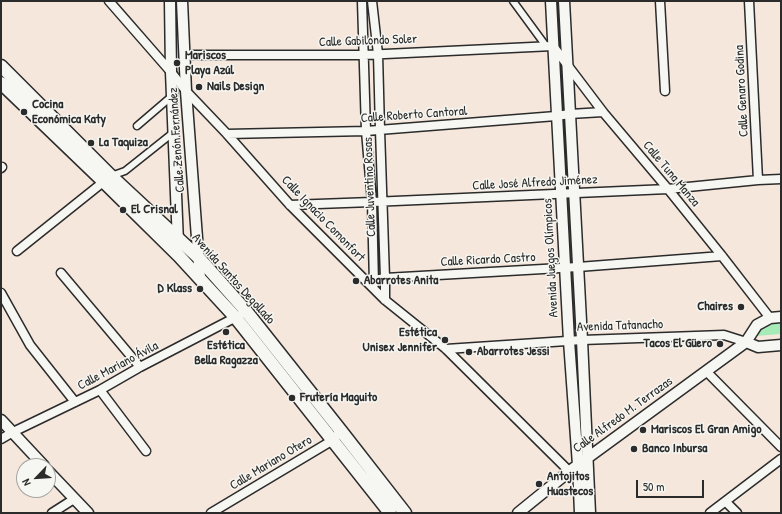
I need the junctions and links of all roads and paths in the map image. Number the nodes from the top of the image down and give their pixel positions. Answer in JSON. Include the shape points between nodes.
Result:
{"nodes":[{"id":1,"x":109,"y":1,"type":"edge"},
{"id":2,"x":170,"y":1,"type":"edge"},
{"id":3,"x":182,"y":1,"type":"edge"},
{"id":4,"x":362,"y":1,"type":"edge"},
{"id":5,"x":372,"y":1,"type":"edge"},
{"id":6,"x":513,"y":1,"type":"edge"},
{"id":7,"x":550,"y":1,"type":"edge"},
{"id":8,"x":564,"y":1,"type":"edge"},
{"id":9,"x":660,"y":1,"type":"edge"},
{"id":10,"x":750,"y":1,"type":"edge"},
{"id":11,"x":549,"y":46,"type":"junction"},
{"id":12,"x":378,"y":54,"type":"junction"},
{"id":13,"x":184,"y":55,"type":"junction"},
{"id":14,"x":364,"y":55,"type":"junction"},
{"id":15,"x":567,"y":66,"type":"junction"},
{"id":16,"x":2,"y":69,"type":"edge"},
{"id":17,"x":171,"y":72,"type":"junction"},
{"id":18,"x":1,"y":83,"type":"edge"},
{"id":19,"x":186,"y":91,"type":"junction"},
{"id":20,"x":664,"y":91,"type":"dead end"},
{"id":21,"x":172,"y":96,"type":"junction"},
{"id":22,"x":603,"y":112,"type":"junction"},
{"id":23,"x":570,"y":114,"type":"junction"},
{"id":24,"x":556,"y":116,"type":"junction"},
{"id":25,"x":137,"y":126,"type":"dead end"},
{"id":26,"x":366,"y":130,"type":"junction"},
{"id":27,"x":380,"y":130,"type":"junction"},
{"id":28,"x":174,"y":132,"type":"junction"},
{"id":29,"x":227,"y":134,"type":"junction"},
{"id":30,"x":108,"y":179,"type":"junction"},
{"id":31,"x":781,"y":179,"type":"edge"},
{"id":32,"x":758,"y":180,"type":"junction"},
{"id":33,"x":668,"y":189,"type":"junction"},
{"id":34,"x":574,"y":193,"type":"junction"},
{"id":35,"x":561,"y":194,"type":"junction"},
{"id":36,"x":372,"y":202,"type":"junction"},
{"id":37,"x":382,"y":202,"type":"junction"},
{"id":38,"x":290,"y":205,"type":"junction"},
{"id":39,"x":178,"y":239,"type":"junction"},
{"id":40,"x":17,"y":251,"type":"dead end"},
{"id":41,"x":179,"y":256,"type":"junction"},
{"id":42,"x":722,"y":256,"type":"junction"},
{"id":43,"x":199,"y":258,"type":"junction"},
{"id":44,"x":578,"y":267,"type":"junction"},
{"id":45,"x":565,"y":268,"type":"junction"},
{"id":46,"x":61,"y":273,"type":"dead end"},
{"id":47,"x":200,"y":278,"type":"junction"},
{"id":48,"x":385,"y":278,"type":"junction"},
{"id":49,"x":374,"y":280,"type":"junction"},
{"id":50,"x":374,"y":289,"type":"junction"},
{"id":51,"x":1,"y":293,"type":"edge"},
{"id":52,"x":385,"y":300,"type":"junction"},
{"id":53,"x":241,"y":314,"type":"junction"},
{"id":54,"x":781,"y":317,"type":"edge"},
{"id":55,"x":770,"y":318,"type":"junction"},
{"id":56,"x":582,"y":340,"type":"junction"},
{"id":57,"x":569,"y":341,"type":"junction"},
{"id":58,"x":746,"y":342,"type":"junction"},
{"id":59,"x":781,"y":345,"type":"edge"},
{"id":60,"x":446,"y":349,"type":"junction"},
{"id":61,"x":140,"y":367,"type":"junction"},
{"id":62,"x":706,"y":370,"type":"junction"},
{"id":63,"x":100,"y":390,"type":"junction"},
{"id":64,"x":76,"y":402,"type":"junction"},
{"id":65,"x":1,"y":420,"type":"edge"},
{"id":66,"x":341,"y":431,"type":"junction"},
{"id":67,"x":13,"y":432,"type":"junction"},
{"id":68,"x":1,"y":439,"type":"edge"},
{"id":69,"x":332,"y":440,"type":"junction"},
{"id":70,"x":781,"y":447,"type":"edge"},
{"id":71,"x":146,"y":451,"type":"dead end"},
{"id":72,"x":37,"y":458,"type":"edge"},
{"id":73,"x":587,"y":458,"type":"junction"},
{"id":74,"x":781,"y":459,"type":"edge"},
{"id":75,"x":578,"y":465,"type":"junction"},
{"id":76,"x":569,"y":471,"type":"junction"},
{"id":77,"x":56,"y":480,"type":"edge"},
{"id":78,"x":74,"y":499,"type":"junction"},
{"id":79,"x":726,"y":502,"type":"junction"},
{"id":80,"x":52,"y":513,"type":"edge"},
{"id":81,"x":88,"y":513,"type":"edge"},
{"id":82,"x":211,"y":513,"type":"edge"},
{"id":83,"x":390,"y":513,"type":"edge"},
{"id":84,"x":405,"y":513,"type":"edge"},
{"id":85,"x":518,"y":513,"type":"edge"},
{"id":86,"x":580,"y":513,"type":"edge"},
{"id":87,"x":590,"y":513,"type":"edge"},
{"id":88,"x":710,"y":513,"type":"edge"},
{"id":89,"x":737,"y":513,"type":"edge"}],
"edges":[{"from":1,"to":17,"type":"street","name":"Calle Ignacio Comonfort"},
{"from":2,"to":17,"type":"street","name":"Calle Zenón Fernández"},
{"from":3,"to":13,"type":"street","name":"Calle Zenón Fernández"},
{"from":4,"to":14,"type":"street","name":"Calle Juventino Rosas"},
{"from":5,"to":12,"type":"street","name":"Calle Juventino Rosas"},
{"from":6,"to":11,"type":"street"},
{"from":7,"to":11,"type":"street","name":"Avenida Juegos Olímpicos"},
{"from":8,"to":15,"type":"street","name":"Avenida Juegos Olímpicos"},
{"from":9,"to":20,"type":"street"},
{"from":10,"to":32,"type":"street","name":"Calle Genaro Godina"},
{"from":11,"to":12,"type":"street","name":"Calle Gabilondo Soler"},
{"from":11,"to":15,"type":"street","name":"Calle Tuna Manza"},
{"from":11,"to":24,"type":"street","name":"Avenida Juegos Olímpicos"},
{"from":12,"to":14,"type":"street","name":"Calle Gabilondo Soler"},
{"from":12,"to":27,"type":"street","name":"Calle Juventino Rosas"},
{"from":13,"to":14,"type":"street","name":"Calle Gabilondo Soler"},
{"from":13,"to":19,"type":"street","name":"Calle Zenón Fernández"},
{"from":14,"to":26,"type":"street","name":"Calle Juventino Rosas"},
{"from":15,"to":22,"type":"street","name":"Calle Tuna Manza"},
{"from":15,"to":23,"type":"street","name":"Avenida Juegos Olímpicos"},
{"from":16,"to":30,"type":"main road","name":"Avenida Santos Degollado"},
{"from":17,"to":19,"type":"street","name":"Calle Ignacio Comonfort"},
{"from":17,"to":21,"type":"street","name":"Calle Zenón Fernández"},
{"from":18,"to":30,"type":"main road","name":"Avenida Santos Degollado"},
{"from":19,"to":29,"type":"street","name":"Calle Ignacio Comonfort"},
{"from":19,"to":43,"type":"street","name":"Calle Zenón Fernández"},
{"from":21,"to":25,"type":"street"},
{"from":21,"to":28,"type":"street","name":"Calle Zenón Fernández"},
{"from":22,"to":23,"type":"street","name":"Calle Roberto Cantoral"},
{"from":22,"to":33,"type":"street","name":"Calle Tuna Manza"},
{"from":23,"to":24,"type":"street","name":"Calle Roberto Cantoral"},
{"from":23,"to":34,"type":"street","name":"Avenida Juegos Olímpicos"},
{"from":24,"to":27,"type":"street","name":"Calle Roberto Cantoral"},
{"from":24,"to":35,"type":"street","name":"Avenida Juegos Olímpicos"},
{"from":26,"to":27,"type":"street","name":"Calle Roberto Cantoral"},
{"from":26,"to":29,"type":"street","name":"Calle Roberto Cantoral"},
{"from":26,"to":36,"type":"street","name":"Calle Juventino Rosas"},
{"from":27,"to":37,"type":"street","name":"Calle Juventino Rosas"},
{"from":28,"to":30,"type":"street","via":[[125,170]]},
{"from":28,"to":39,"type":"street","name":"Calle Zenón Fernández"},
{"from":29,"to":38,"type":"street","name":"Calle Ignacio Comonfort"},
{"from":30,"to":39,"type":"main road","name":"Avenida Santos Degollado"},
{"from":30,"to":40,"type":"street"},
{"from":30,"to":41,"type":"main road","name":"Avenida Santos Degollado"},
{"from":31,"to":32,"type":"street","name":"Calle José Alfredo Jiménez"},
{"from":32,"to":33,"type":"street","name":"Calle José Alfredo Jiménez"},
{"from":33,"to":34,"type":"street","name":"Calle José Alfredo Jiménez"},
{"from":33,"to":42,"type":"street","name":"Calle Tuna Manza"},
{"from":34,"to":35,"type":"street","name":"Calle José Alfredo Jiménez"},
{"from":34,"to":44,"type":"street","name":"Avenida Juegos Olímpicos"},
{"from":35,"to":37,"type":"street","name":"Calle José Alfredo Jiménez"},
{"from":35,"to":45,"type":"street","name":"Avenida Juegos Olímpicos"},
{"from":36,"to":37,"type":"street","name":"Calle José Alfredo Jiménez"},
{"from":36,"to":38,"type":"street","name":"Calle José Alfredo Jiménez"},
{"from":36,"to":49,"type":"street","name":"Calle Juventino Rosas"},
{"from":37,"to":48,"type":"street","name":"Calle Juventino Rosas"},
{"from":38,"to":50,"type":"street","name":"Calle Ignacio Comonfort"},
{"from":39,"to":41,"type":"street","name":"Calle Zenón Fernández"},
{"from":39,"to":43,"type":"main road","name":"Avenida Santos Degollado"},
{"from":41,"to":47,"type":"main road","name":"Avenida Santos Degollado"},
{"from":42,"to":44,"type":"street","name":"Calle Ricardo Castro"},
{"from":42,"to":55,"type":"street","name":"Calle Tuna Manza"},
{"from":43,"to":47,"type":"street","name":"Calle Zenón Fernández"},
{"from":43,"to":53,"type":"main road","name":"Avenida Santos Degollado"},
{"from":44,"to":45,"type":"street","name":"Calle Ricardo Castro"},
{"from":44,"to":56,"type":"street","name":"Avenida Juegos Olímpicos"},
{"from":45,"to":48,"type":"street","name":"Calle Ricardo Castro"},
{"from":45,"to":57,"type":"street","name":"Avenida Juegos Olímpicos"},
{"from":46,"to":61,"type":"street"},
{"from":47,"to":53,"type":"main road","name":"Avenida Santos Degollado"},
{"from":48,"to":49,"type":"street","name":"Calle Ricardo Castro"},
{"from":48,"to":52,"type":"street","name":"Calle Juventino Rosas"},
{"from":49,"to":50,"type":"street","name":"Calle Juventino Rosas"},
{"from":50,"to":52,"type":"street","name":"Calle Ignacio Comonfort"},
{"from":51,"to":64,"type":"street","via":[[30,345]]},
{"from":52,"to":60,"type":"street","name":"Calle Ignacio Comonfort"},
{"from":53,"to":61,"type":"street","name":"Calle Mariano Ávila"},
{"from":53,"to":66,"type":"main road","name":"Avenida Santos Degollado"},
{"from":53,"to":69,"type":"main road","name":"Avenida Santos Degollado"},
{"from":54,"to":55,"type":"street"},
{"from":55,"to":58,"type":"street","via":[[756,326]]},
{"from":56,"to":57,"type":"street","name":"Avenida Tatanacho"},
{"from":56,"to":58,"type":"street","name":"Avenida Tatanacho","via":[[724,335]]},
{"from":56,"to":73,"type":"street","name":"Avenida Juegos Olímpicos"},
{"from":57,"to":60,"type":"street","name":"Avenida Tatanacho"},
{"from":57,"to":75,"type":"street","name":"Avenida Juegos Olímpicos"},
{"from":58,"to":59,"type":"street","name":"Avenida Tatanacho","via":[[758,347]]},
{"from":58,"to":62,"type":"street","name":"Calle Alfredo M. Terrazas"},
{"from":60,"to":76,"type":"street","name":"Calle Ignacio Comonfort"},
{"from":61,"to":63,"type":"street","name":"Calle Mariano Ávila"},
{"from":62,"to":70,"type":"street"},
{"from":62,"to":73,"type":"street","name":"Calle Alfredo M. Terrazas"},
{"from":63,"to":64,"type":"street","name":"Calle Mariano Ávila"},
{"from":63,"to":71,"type":"street"},
{"from":64,"to":67,"type":"street","name":"Calle Mariano Ávila"},
{"from":65,"to":67,"type":"street"},
{"from":66,"to":69,"type":"street","name":"Calle Mariano Otero"},
{"from":66,"to":84,"type":"main road","name":"Avenida Santos Degollado"},
{"from":67,"to":68,"type":"street","name":"Calle Mariano Ávila"},
{"from":67,"to":72,"type":"street"},
{"from":69,"to":82,"type":"street","name":"Calle Mariano Otero"},
{"from":69,"to":83,"type":"main road","name":"Avenida Santos Degollado"},
{"from":73,"to":75,"type":"street","name":"Calle Alfredo M. Terrazas"},
{"from":73,"to":87,"type":"street","name":"Avenida Juegos Olímpicos"},
{"from":74,"to":79,"type":"street"},
{"from":75,"to":76,"type":"street","name":"Calle Alfredo M. Terrazas"},
{"from":75,"to":86,"type":"street","name":"Avenida Juegos Olímpicos"},
{"from":76,"to":85,"type":"street","name":"Calle Alfredo M. Terrazas"},
{"from":77,"to":78,"type":"street"},
{"from":78,"to":80,"type":"street"},
{"from":78,"to":81,"type":"street"},
{"from":79,"to":88,"type":"street"},
{"from":79,"to":89,"type":"street"}]}
